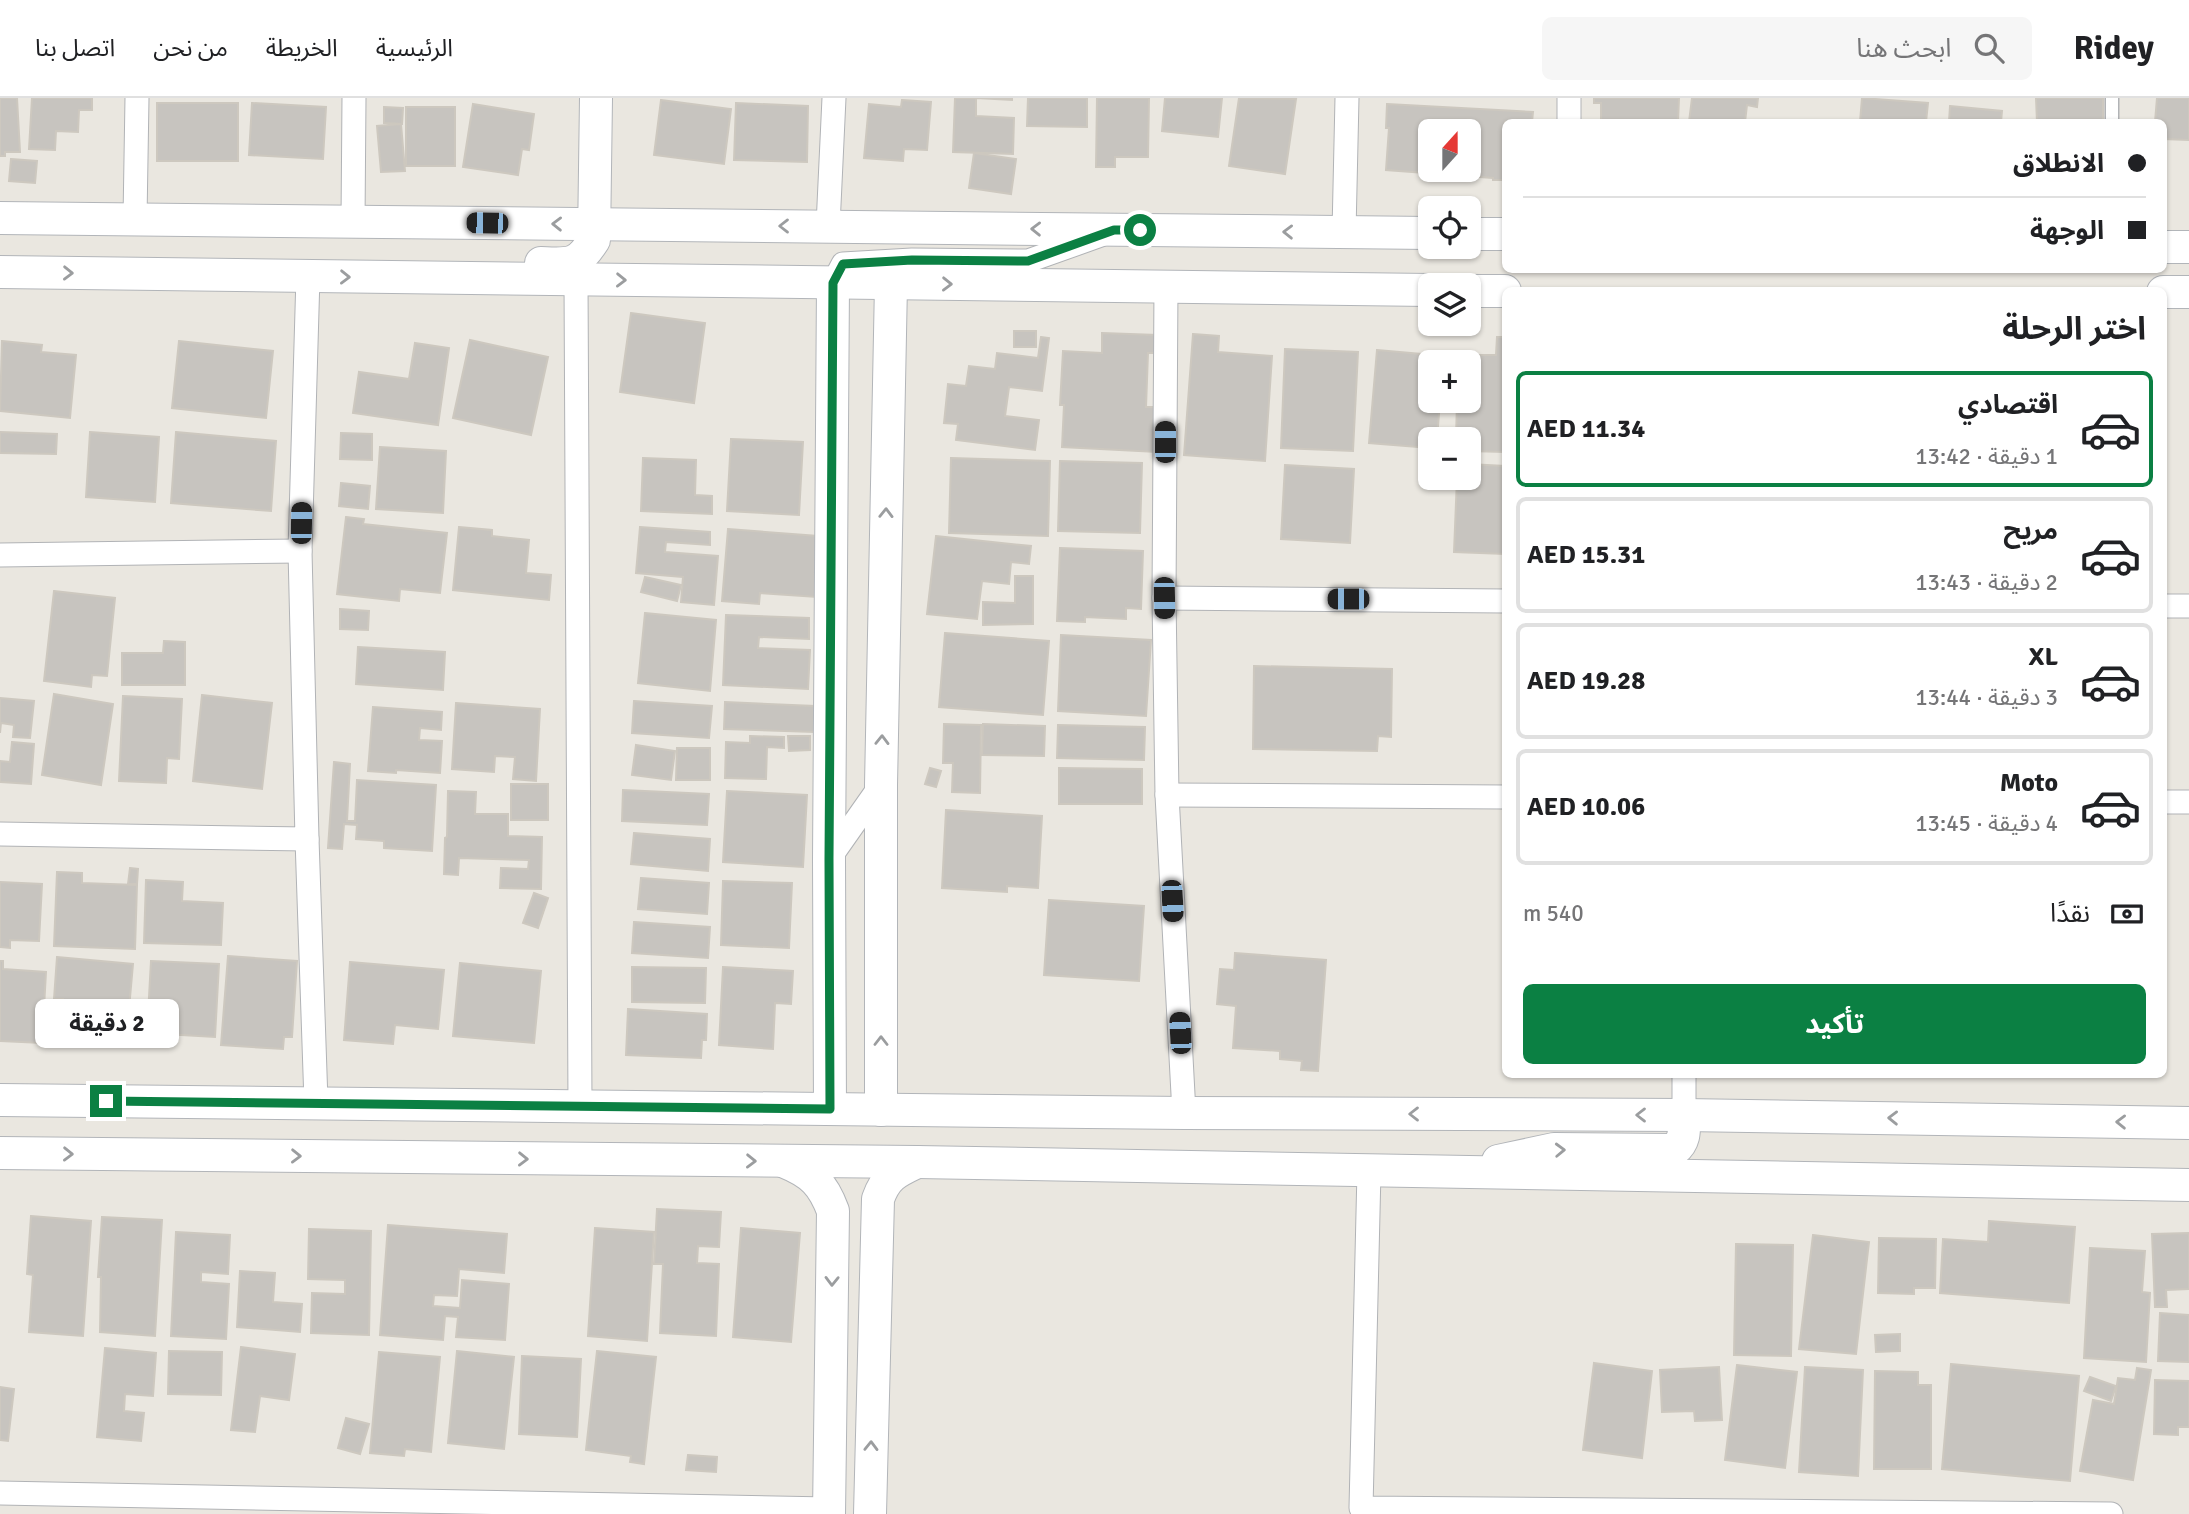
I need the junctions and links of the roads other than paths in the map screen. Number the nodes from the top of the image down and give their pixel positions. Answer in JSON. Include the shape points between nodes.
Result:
{"nodes":[{"id":1,"x":137,"y":98,"type":"edge"},
{"id":2,"x":354,"y":98,"type":"edge"},
{"id":3,"x":596,"y":98,"type":"edge"},
{"id":4,"x":834,"y":98,"type":"edge"},
{"id":5,"x":1347,"y":98,"type":"edge"},
{"id":6,"x":1569,"y":98,"type":"edge"},
{"id":7,"x":2112,"y":98,"type":"edge"},
{"id":8,"x":1569,"y":119,"type":"edge"},
{"id":9,"x":2112,"y":119,"type":"edge"},
{"id":10,"x":0,"y":218,"type":"edge"},
{"id":11,"x":135,"y":219,"type":"junction"},
{"id":12,"x":352,"y":222,"type":"junction"},
{"id":13,"x":595,"y":224,"type":"junction"},
{"id":14,"x":828,"y":226,"type":"junction"},
{"id":15,"x":1114,"y":230,"type":"junction"},
{"id":16,"x":1344,"y":232,"type":"junction"},
{"id":17,"x":1418,"y":233,"type":"edge"},
{"id":18,"x":1481,"y":234,"type":"edge"},
{"id":19,"x":1502,"y":234,"type":"edge"},
{"id":20,"x":2167,"y":247,"type":"edge"},
{"id":21,"x":2189,"y":247,"type":"edge"},
{"id":22,"x":0,"y":272,"type":"edge"},
{"id":23,"x":308,"y":276,"type":"junction"},
{"id":24,"x":401,"y":278,"type":"junction"},
{"id":25,"x":576,"y":280,"type":"junction"},
{"id":26,"x":833,"y":283,"type":"junction"},
{"id":27,"x":891,"y":284,"type":"junction"},
{"id":28,"x":1166,"y":287,"type":"junction"},
{"id":29,"x":1418,"y":290,"type":"edge"},
{"id":30,"x":1481,"y":291,"type":"edge"},
{"id":31,"x":1502,"y":291,"type":"edge"},
{"id":32,"x":2167,"y":292,"type":"edge"},
{"id":33,"x":2189,"y":292,"type":"edge"},
{"id":34,"x":300,"y":551,"type":"junction"},
{"id":35,"x":0,"y":555,"type":"edge"},
{"id":36,"x":1164,"y":598,"type":"junction"},
{"id":37,"x":1502,"y":601,"type":"edge"},
{"id":38,"x":2167,"y":606,"type":"edge"},
{"id":39,"x":2189,"y":606,"type":"edge"},
{"id":40,"x":881,"y":785,"type":"junction"},
{"id":41,"x":1167,"y":795,"type":"junction"},
{"id":42,"x":1502,"y":797,"type":"edge"},
{"id":43,"x":2167,"y":802,"type":"edge"},
{"id":44,"x":2189,"y":802,"type":"edge"},
{"id":45,"x":0,"y":834,"type":"edge"},
{"id":46,"x":307,"y":839,"type":"junction"},
{"id":47,"x":829,"y":859,"type":"junction"},
{"id":48,"x":1684,"y":1078,"type":"edge"},
{"id":49,"x":0,"y":1100,"type":"edge"},
{"id":50,"x":316,"y":1102,"type":"junction"},
{"id":51,"x":580,"y":1105,"type":"junction"},
{"id":52,"x":830,"y":1109,"type":"junction"},
{"id":53,"x":881,"y":1110,"type":"junction"},
{"id":54,"x":1184,"y":1112,"type":"junction"},
{"id":55,"x":1684,"y":1115,"type":"junction"},
{"id":56,"x":2189,"y":1123,"type":"edge"},
{"id":57,"x":0,"y":1153,"type":"edge"},
{"id":58,"x":785,"y":1162,"type":"junction"},
{"id":59,"x":917,"y":1162,"type":"junction"},
{"id":60,"x":1369,"y":1171,"type":"junction"},
{"id":61,"x":1446,"y":1173,"type":"junction"},
{"id":62,"x":2188,"y":1185,"type":"edge"},
{"id":63,"x":833,"y":1237,"type":"junction"},
{"id":64,"x":876,"y":1239,"type":"junction"},
{"id":65,"x":0,"y":1493,"type":"edge"},
{"id":66,"x":494,"y":1508,"type":"edge"},
{"id":67,"x":1361,"y":1511,"type":"edge"},
{"id":68,"x":829,"y":1512,"type":"edge"},
{"id":69,"x":870,"y":1514,"type":"edge"},
{"id":70,"x":2111,"y":1514,"type":"edge"}],
"edges":[{"from":1,"to":11,"type":"street"},
{"from":2,"to":12,"type":"street"},
{"from":3,"to":13,"type":"street"},
{"from":4,"to":14,"type":"street"},
{"from":5,"to":16,"type":"street"},
{"from":6,"to":8,"type":"street"},
{"from":7,"to":9,"type":"lane"},
{"from":10,"to":11,"type":"street"},
{"from":11,"to":12,"type":"street"},
{"from":13,"to":12,"type":"street","one_way":true},
{"from":14,"to":13,"type":"street","one_way":true},
{"from":13,"to":24,"type":"street","via":[[594,240],[582,258],[564,264],[434,259]]},
{"from":15,"to":14,"type":"street","one_way":true},
{"from":16,"to":15,"type":"street","one_way":true},
{"from":15,"to":26,"type":"street","via":[[1028,261],[843,264]]},
{"from":16,"to":17,"type":"street"},
{"from":18,"to":19,"type":"street"},
{"from":20,"to":21,"type":"street"},
{"from":22,"to":23,"type":"street","one_way":true},
{"from":23,"to":24,"type":"street","one_way":true},
{"from":23,"to":34,"type":"street"},
{"from":24,"to":25,"type":"street"},
{"from":25,"to":26,"type":"street","one_way":true},
{"from":25,"to":51,"type":"street"},
{"from":26,"to":27,"type":"street"},
{"from":26,"to":47,"type":"street"},
{"from":27,"to":28,"type":"street","one_way":true},
{"from":40,"to":27,"type":"street","one_way":true},
{"from":28,"to":29,"type":"street"},
{"from":28,"to":36,"type":"street"},
{"from":30,"to":31,"type":"street"},
{"from":32,"to":33,"type":"street"},
{"from":34,"to":35,"type":"street"},
{"from":34,"to":46,"type":"street"},
{"from":36,"to":37,"type":"street"},
{"from":36,"to":41,"type":"street"},
{"from":38,"to":39,"type":"street"},
{"from":40,"to":47,"type":"street"},
{"from":53,"to":40,"type":"street","one_way":true},
{"from":41,"to":42,"type":"street"},
{"from":41,"to":54,"type":"street"},
{"from":43,"to":44,"type":"street"},
{"from":45,"to":46,"type":"street"},
{"from":46,"to":50,"type":"street"},
{"from":47,"to":52,"type":"street"},
{"from":48,"to":55,"type":"street"},
{"from":49,"to":50,"type":"street"},
{"from":50,"to":51,"type":"street"},
{"from":51,"to":52,"type":"street"},
{"from":52,"to":53,"type":"street"},
{"from":53,"to":54,"type":"street"},
{"from":55,"to":54,"type":"street","one_way":true},
{"from":56,"to":55,"type":"street","one_way":true},
{"from":61,"to":55,"type":"street","one_way":true,"via":[[1554,1149],[1674,1150],[1684,1138]]},
{"from":57,"to":58,"type":"street","one_way":true},
{"from":58,"to":59,"type":"street"},
{"from":58,"to":63,"type":"street","via":[[816,1179],[827,1195],[833,1212]]},
{"from":59,"to":60,"type":"street"},
{"from":59,"to":64,"type":"street","via":[[894,1173],[883,1185]]},
{"from":60,"to":61,"type":"street"},
{"from":60,"to":67,"type":"street"},
{"from":61,"to":62,"type":"street"},
{"from":63,"to":64,"type":"street","via":[[843,1215],[854,1212],[864,1217]]},
{"from":63,"to":68,"type":"street","one_way":true},
{"from":69,"to":64,"type":"street","one_way":true},
{"from":65,"to":66,"type":"street"},
{"from":66,"to":68,"type":"street"},
{"from":67,"to":70,"type":"street"}]}
